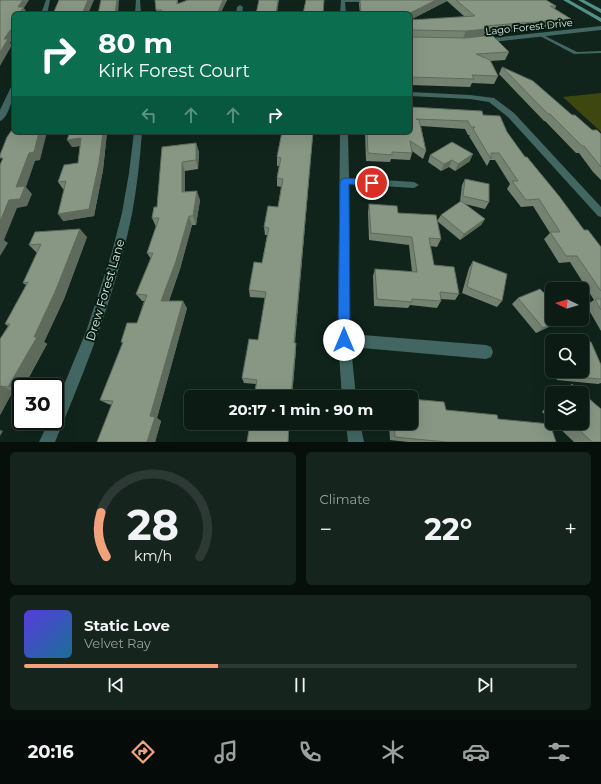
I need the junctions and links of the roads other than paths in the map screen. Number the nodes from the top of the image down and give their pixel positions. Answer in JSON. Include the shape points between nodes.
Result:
{"nodes":[{"id":1,"x":48,"y":0,"type":"edge"},
{"id":2,"x":138,"y":0,"type":"edge"},
{"id":3,"x":343,"y":0,"type":"edge"},
{"id":4,"x":565,"y":0,"type":"edge"},
{"id":5,"x":580,"y":0,"type":"edge"},
{"id":6,"x":379,"y":2,"type":"edge"},
{"id":7,"x":240,"y":6,"type":"dead end"},
{"id":8,"x":601,"y":11,"type":"edge"},
{"id":9,"x":45,"y":12,"type":"edge"},
{"id":10,"x":138,"y":12,"type":"edge"},
{"id":11,"x":239,"y":12,"type":"edge"},
{"id":12,"x":343,"y":12,"type":"edge"},
{"id":13,"x":601,"y":20,"type":"edge"},
{"id":14,"x":601,"y":28,"type":"edge"},
{"id":15,"x":541,"y":35,"type":"junction"},
{"id":16,"x":476,"y":41,"type":"edge"},
{"id":17,"x":601,"y":52,"type":"edge"},
{"id":18,"x":12,"y":92,"type":"edge"},
{"id":19,"x":412,"y":94,"type":"edge"},
{"id":20,"x":0,"y":119,"type":"edge"},
{"id":21,"x":138,"y":134,"type":"edge"},
{"id":22,"x":344,"y":134,"type":"edge"},
{"id":23,"x":344,"y":181,"type":"junction"},
{"id":24,"x":414,"y":185,"type":"dead end"},
{"id":25,"x":601,"y":213,"type":"edge"},
{"id":26,"x":344,"y":340,"type":"junction"},
{"id":27,"x":486,"y":352,"type":"dead end"},
{"id":28,"x":348,"y":390,"type":"edge"},
{"id":29,"x":354,"y":430,"type":"edge"},
{"id":30,"x":47,"y":442,"type":"edge"},
{"id":31,"x":356,"y":442,"type":"edge"}],
"edges":[{"from":1,"to":9,"type":"street"},
{"from":2,"to":10,"type":"street"},
{"from":3,"to":6,"type":"street"},
{"from":3,"to":12,"type":"street"},
{"from":4,"to":13,"type":"main road"},
{"from":5,"to":8,"type":"main road"},
{"from":7,"to":11,"type":"street"},
{"from":14,"to":15,"type":"street","name":"Lago Forest Drive"},
{"from":15,"to":16,"type":"street","name":"Lago Forest Drive"},
{"from":15,"to":17,"type":"lane","via":[[576,53]]},
{"from":18,"to":20,"type":"street"},
{"from":19,"to":25,"type":"street","via":[[491,100],[511,115]]},
{"from":21,"to":30,"type":"street","name":"Drew Forest Lane","via":[[128,209],[117,258],[94,329]]},
{"from":22,"to":23,"type":"street"},
{"from":23,"to":24,"type":"street"},
{"from":23,"to":26,"type":"street"},
{"from":26,"to":27,"type":"street"},
{"from":26,"to":28,"type":"street"},
{"from":29,"to":31,"type":"street"}]}
